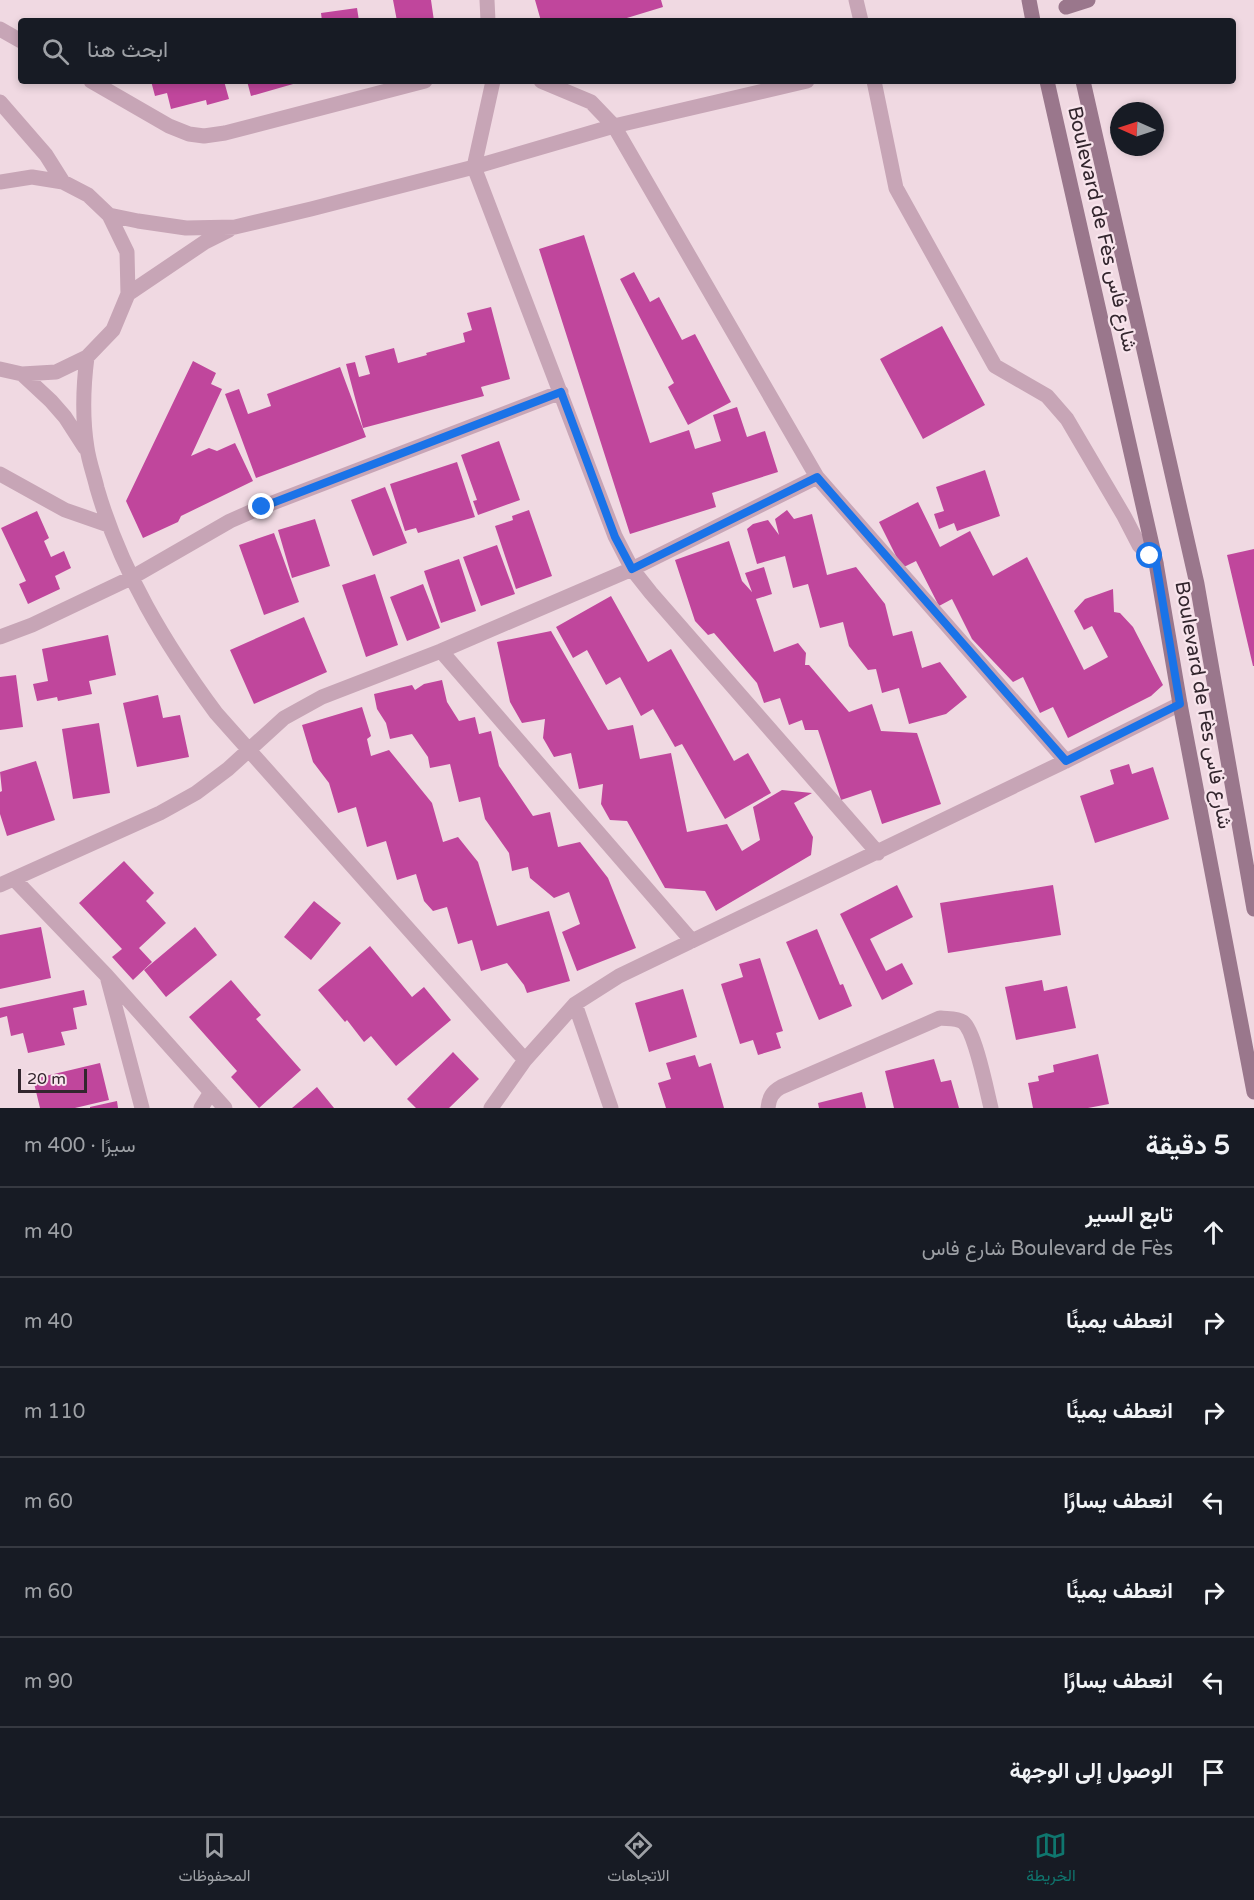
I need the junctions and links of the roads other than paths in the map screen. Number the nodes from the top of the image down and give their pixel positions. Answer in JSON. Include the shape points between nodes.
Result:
{"nodes":[{"id":1,"x":487,"y":0,"type":"edge"},
{"id":2,"x":856,"y":0,"type":"edge"},
{"id":3,"x":1029,"y":0,"type":"edge"},
{"id":4,"x":1088,"y":0,"type":"edge"},
{"id":5,"x":1066,"y":9,"type":"edge"},
{"id":6,"x":488,"y":18,"type":"edge"},
{"id":7,"x":860,"y":18,"type":"edge"},
{"id":8,"x":1032,"y":18,"type":"edge"},
{"id":9,"x":0,"y":29,"type":"edge"},
{"id":10,"x":18,"y":38,"type":"edge"},
{"id":11,"x":96,"y":84,"type":"edge"},
{"id":12,"x":413,"y":84,"type":"edge"},
{"id":13,"x":492,"y":84,"type":"edge"},
{"id":14,"x":548,"y":84,"type":"edge"},
{"id":15,"x":794,"y":84,"type":"edge"},
{"id":16,"x":875,"y":84,"type":"edge"},
{"id":17,"x":1048,"y":84,"type":"edge"},
{"id":18,"x":1084,"y":84,"type":"edge"},
{"id":19,"x":0,"y":102,"type":"edge"},
{"id":20,"x":614,"y":126,"type":"junction"},
{"id":21,"x":474,"y":167,"type":"junction"},
{"id":22,"x":0,"y":182,"type":"edge"},
{"id":23,"x":63,"y":182,"type":"junction"},
{"id":24,"x":109,"y":215,"type":"junction"},
{"id":25,"x":234,"y":227,"type":"junction"},
{"id":26,"x":128,"y":294,"type":"junction"},
{"id":27,"x":87,"y":357,"type":"junction"},
{"id":28,"x":0,"y":369,"type":"edge"},
{"id":29,"x":22,"y":374,"type":"junction"},
{"id":30,"x":561,"y":392,"type":"junction"},
{"id":31,"x":87,"y":451,"type":"junction"},
{"id":32,"x":0,"y":474,"type":"edge"},
{"id":33,"x":817,"y":477,"type":"junction"},
{"id":34,"x":108,"y":525,"type":"junction"},
{"id":35,"x":1156,"y":563,"type":"junction"},
{"id":36,"x":632,"y":569,"type":"junction"},
{"id":37,"x":131,"y":578,"type":"junction"},
{"id":38,"x":0,"y":637,"type":"edge"},
{"id":39,"x":441,"y":651,"type":"junction"},
{"id":40,"x":1180,"y":704,"type":"junction"},
{"id":41,"x":249,"y":749,"type":"junction"},
{"id":42,"x":1066,"y":761,"type":"junction"},
{"id":43,"x":878,"y":853,"type":"junction"},
{"id":44,"x":7,"y":882,"type":"edge"},
{"id":45,"x":1254,"y":909,"type":"edge"},
{"id":46,"x":692,"y":941,"type":"junction"},
{"id":47,"x":107,"y":976,"type":"junction"},
{"id":48,"x":575,"y":1004,"type":"junction"},
{"id":49,"x":525,"y":1060,"type":"junction"},
{"id":50,"x":211,"y":1092,"type":"junction"},
{"id":51,"x":1254,"y":1092,"type":"edge"},
{"id":52,"x":142,"y":1108,"type":"edge"},
{"id":53,"x":201,"y":1108,"type":"edge"},
{"id":54,"x":225,"y":1108,"type":"edge"},
{"id":55,"x":491,"y":1108,"type":"edge"},
{"id":56,"x":611,"y":1108,"type":"edge"},
{"id":57,"x":768,"y":1108,"type":"edge"},
{"id":58,"x":991,"y":1108,"type":"edge"}],
"edges":[{"from":1,"to":6,"type":"street"},
{"from":2,"to":7,"type":"street"},
{"from":3,"to":8,"type":"main road"},
{"from":4,"to":5,"type":"main road"},
{"from":9,"to":10,"type":"street"},
{"from":11,"to":12,"type":"street","via":[[169,126],[204,136]]},
{"from":13,"to":21,"type":"street"},
{"from":14,"to":20,"type":"street","via":[[591,102]]},
{"from":15,"to":20,"type":"street"},
{"from":16,"to":35,"type":"street","via":[[896,188],[994,366],[1047,396],[1067,419],[1139,544]]},
{"from":17,"to":35,"type":"main road","name":"Boulevard de Fès شارع فاس"},
{"from":18,"to":45,"type":"main road","name":"Boulevard de Fès شارع فاس","via":[[1197,584]]},
{"from":19,"to":23,"type":"street","via":[[46,155]]},
{"from":20,"to":21,"type":"street"},
{"from":20,"to":33,"type":"street"},
{"from":21,"to":25,"type":"street"},
{"from":21,"to":30,"type":"street"},
{"from":22,"to":23,"type":"street","via":[[32,177]]},
{"from":23,"to":24,"type":"street","via":[[88,195]]},
{"from":24,"to":25,"type":"street","via":[[186,228]]},
{"from":24,"to":26,"type":"street","via":[[127,252]]},
{"from":25,"to":26,"type":"street"},
{"from":26,"to":27,"type":"street","via":[[113,330]]},
{"from":27,"to":29,"type":"street","via":[[56,372]]},
{"from":27,"to":31,"type":"street","via":[[83,412]]},
{"from":28,"to":29,"type":"street"},
{"from":29,"to":31,"type":"street","via":[[51,401]]},
{"from":30,"to":36,"type":"street","via":[[615,537]]},
{"from":30,"to":37,"type":"street","via":[[262,507]]},
{"from":31,"to":34,"type":"street"},
{"from":32,"to":34,"type":"street","via":[[65,510]]},
{"from":33,"to":36,"type":"street"},
{"from":33,"to":42,"type":"street"},
{"from":34,"to":37,"type":"street"},
{"from":35,"to":40,"type":"main road","name":"Boulevard de Fès شارع فاس"},
{"from":36,"to":39,"type":"street"},
{"from":36,"to":43,"type":"street"},
{"from":37,"to":38,"type":"street"},
{"from":37,"to":41,"type":"street","via":[[191,680]]},
{"from":39,"to":41,"type":"street","via":[[322,697],[284,718]]},
{"from":39,"to":46,"type":"street"},
{"from":40,"to":42,"type":"street"},
{"from":40,"to":51,"type":"main road","name":"Boulevard de Fès شارع فاس"},
{"from":41,"to":44,"type":"street","via":[[196,793],[160,813]]},
{"from":41,"to":49,"type":"street"},
{"from":42,"to":43,"type":"street"},
{"from":43,"to":46,"type":"street"},
{"from":44,"to":47,"type":"street"},
{"from":46,"to":48,"type":"street","via":[[619,976]]},
{"from":47,"to":50,"type":"street"},
{"from":47,"to":52,"type":"street"},
{"from":48,"to":49,"type":"street"},
{"from":48,"to":56,"type":"street"},
{"from":49,"to":55,"type":"street"},
{"from":50,"to":53,"type":"street"},
{"from":50,"to":54,"type":"street"},
{"from":57,"to":58,"type":"street","via":[[774,1091],[781,1087],[940,1018],[963,1022],[971,1033]]}]}
